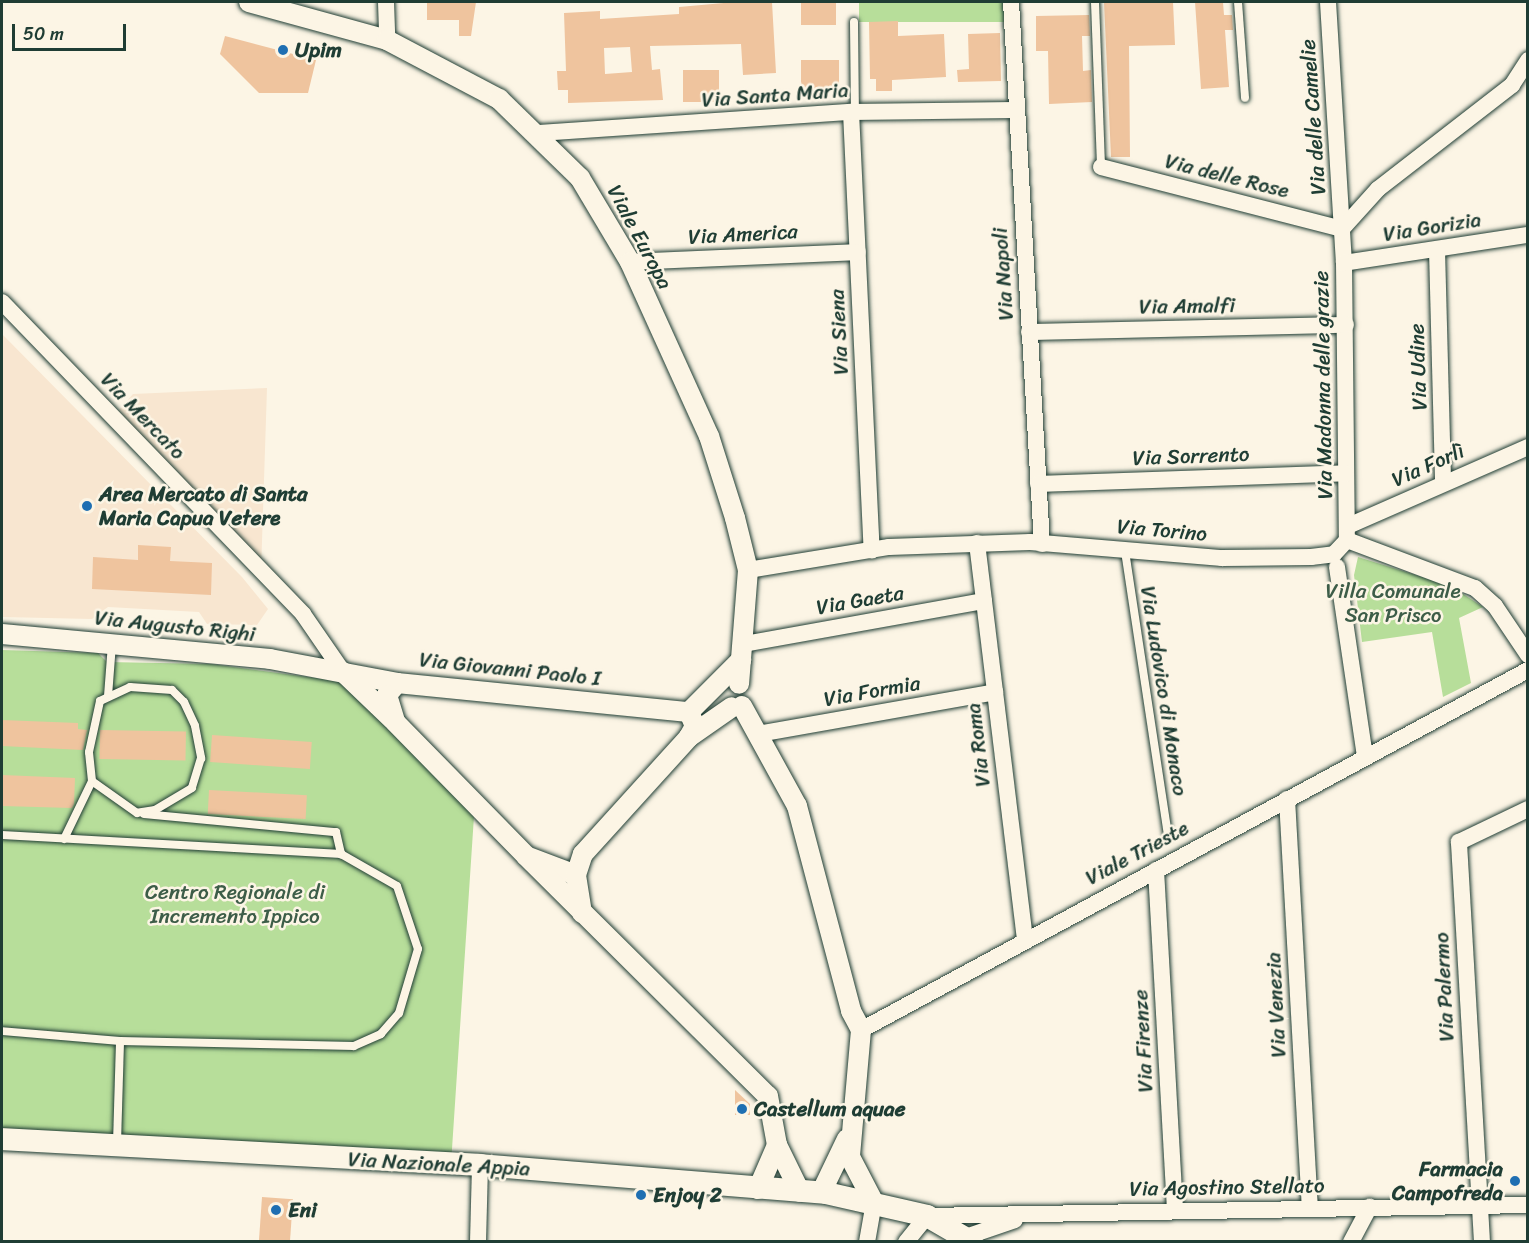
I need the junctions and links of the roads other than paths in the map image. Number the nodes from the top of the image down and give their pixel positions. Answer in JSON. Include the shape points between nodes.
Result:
{"nodes":[{"id":1,"x":249,"y":2,"type":"edge"},
{"id":2,"x":386,"y":2,"type":"edge"},
{"id":3,"x":1011,"y":2,"type":"edge"},
{"id":4,"x":1095,"y":2,"type":"edge"},
{"id":5,"x":1238,"y":2,"type":"edge"},
{"id":6,"x":1328,"y":2,"type":"edge"},
{"id":7,"x":854,"y":22,"type":"dead end"},
{"id":8,"x":387,"y":40,"type":"junction"},
{"id":9,"x":1527,"y":60,"type":"edge"},
{"id":10,"x":1245,"y":98,"type":"dead end"},
{"id":11,"x":1015,"y":110,"type":"junction"},
{"id":12,"x":853,"y":112,"type":"junction"},
{"id":13,"x":539,"y":133,"type":"junction"},
{"id":14,"x":1101,"y":167,"type":"joint"},
{"id":15,"x":1342,"y":229,"type":"junction"},
{"id":16,"x":1527,"y":235,"type":"edge"},
{"id":17,"x":1437,"y":250,"type":"junction"},
{"id":18,"x":858,"y":252,"type":"junction"},
{"id":19,"x":630,"y":262,"type":"junction"},
{"id":20,"x":1344,"y":263,"type":"junction"},
{"id":21,"x":2,"y":302,"type":"edge"},
{"id":22,"x":1346,"y":325,"type":"junction"},
{"id":23,"x":1029,"y":332,"type":"junction"},
{"id":24,"x":1527,"y":447,"type":"edge"},
{"id":25,"x":1346,"y":473,"type":"junction"},
{"id":26,"x":1443,"y":483,"type":"junction"},
{"id":27,"x":1038,"y":484,"type":"junction"},
{"id":28,"x":1347,"y":533,"type":"junction"},
{"id":29,"x":976,"y":543,"type":"junction"},
{"id":30,"x":1042,"y":544,"type":"junction"},
{"id":31,"x":872,"y":549,"type":"junction"},
{"id":32,"x":1125,"y":550,"type":"junction"},
{"id":33,"x":1337,"y":567,"type":"dead end"},
{"id":34,"x":748,"y":570,"type":"junction"},
{"id":35,"x":984,"y":601,"type":"junction"},
{"id":36,"x":2,"y":634,"type":"edge"},
{"id":37,"x":112,"y":644,"type":"junction"},
{"id":38,"x":742,"y":652,"type":"junction"},
{"id":39,"x":1527,"y":655,"type":"edge"},
{"id":40,"x":1527,"y":670,"type":"edge"},
{"id":41,"x":343,"y":672,"type":"junction"},
{"id":42,"x":397,"y":683,"type":"junction"},
{"id":43,"x":994,"y":692,"type":"junction"},
{"id":44,"x":108,"y":696,"type":"junction"},
{"id":45,"x":737,"y":706,"type":"junction"},
{"id":46,"x":689,"y":712,"type":"junction"},
{"id":47,"x":395,"y":722,"type":"junction"},
{"id":48,"x":758,"y":734,"type":"junction"},
{"id":49,"x":689,"y":737,"type":"junction"},
{"id":50,"x":1365,"y":756,"type":"junction"},
{"id":51,"x":92,"y":781,"type":"junction"},
{"id":52,"x":1287,"y":799,"type":"junction"},
{"id":53,"x":1527,"y":809,"type":"edge"},
{"id":54,"x":137,"y":813,"type":"junction"},
{"id":55,"x":2,"y":835,"type":"edge"},
{"id":56,"x":1168,"y":836,"type":"dead end"},
{"id":57,"x":64,"y":839,"type":"junction"},
{"id":58,"x":341,"y":854,"type":"junction"},
{"id":59,"x":526,"y":856,"type":"junction"},
{"id":60,"x":1156,"y":870,"type":"junction"},
{"id":61,"x":576,"y":875,"type":"junction"},
{"id":62,"x":582,"y":913,"type":"junction"},
{"id":63,"x":1025,"y":941,"type":"junction"},
{"id":64,"x":861,"y":1030,"type":"junction"},
{"id":65,"x":2,"y":1031,"type":"edge"},
{"id":66,"x":120,"y":1041,"type":"junction"},
{"id":67,"x":849,"y":1134,"type":"junction"},
{"id":68,"x":2,"y":1139,"type":"edge"},
{"id":69,"x":777,"y":1144,"type":"junction"},
{"id":70,"x":117,"y":1147,"type":"junction"},
{"id":71,"x":480,"y":1165,"type":"junction"},
{"id":72,"x":758,"y":1189,"type":"junction"},
{"id":73,"x":811,"y":1192,"type":"junction"},
{"id":74,"x":874,"y":1203,"type":"junction"},
{"id":75,"x":1527,"y":1205,"type":"edge"},
{"id":76,"x":1479,"y":1206,"type":"junction"},
{"id":77,"x":1370,"y":1207,"type":"junction"},
{"id":78,"x":1310,"y":1208,"type":"junction"},
{"id":79,"x":1175,"y":1210,"type":"junction"},
{"id":80,"x":1051,"y":1213,"type":"junction"},
{"id":81,"x":927,"y":1216,"type":"junction"},
{"id":82,"x":964,"y":1240,"type":"edge"},
{"id":83,"x":478,"y":1242,"type":"edge"},
{"id":84,"x":867,"y":1242,"type":"edge"},
{"id":85,"x":906,"y":1242,"type":"edge"},
{"id":86,"x":1351,"y":1242,"type":"edge"},
{"id":87,"x":1482,"y":1242,"type":"edge"}],
"edges":[{"from":1,"to":8,"type":"street","name":"Viale Europa"},
{"from":2,"to":8,"type":"street"},
{"from":3,"to":11,"type":"street","name":"Via Napoli"},
{"from":4,"to":14,"type":"lane"},
{"from":5,"to":10,"type":"lane"},
{"from":6,"to":15,"type":"street","name":"Via delle Camelie"},
{"from":7,"to":12,"type":"lane"},
{"from":8,"to":13,"type":"street","name":"Viale Europa","via":[[499,99]]},
{"from":9,"to":15,"type":"street","via":[[1512,85],[1378,189]]},
{"from":11,"to":12,"type":"street","name":"Via Santa Maria"},
{"from":11,"to":23,"type":"street","name":"Via Napoli"},
{"from":12,"to":13,"type":"street","name":"Via Santa Maria"},
{"from":12,"to":18,"type":"street","name":"Via Siena"},
{"from":13,"to":19,"type":"street","name":"Viale Europa","via":[[580,178]]},
{"from":14,"to":15,"type":"street","name":"Via delle Rose"},
{"from":15,"to":20,"type":"street","name":"Via Madonna delle grazie"},
{"from":16,"to":17,"type":"street","name":"Via Gorizia"},
{"from":17,"to":20,"type":"street","name":"Via Gorizia"},
{"from":17,"to":26,"type":"street","name":"Via Udine"},
{"from":18,"to":19,"type":"street","name":"Via America"},
{"from":18,"to":31,"type":"street","name":"Via Siena"},
{"from":19,"to":34,"type":"street","name":"Viale Europa","via":[[709,436]]},
{"from":20,"to":22,"type":"street","name":"Via Madonna delle grazie"},
{"from":21,"to":41,"type":"street","name":"Via Mercato","via":[[303,614]]},
{"from":22,"to":23,"type":"street","name":"Via Amalfi"},
{"from":22,"to":25,"type":"street","name":"Via Madonna delle grazie"},
{"from":23,"to":27,"type":"street","name":"Via Napoli"},
{"from":24,"to":26,"type":"street","name":"Via Forlì"},
{"from":25,"to":27,"type":"street","name":"Via Sorrento"},
{"from":25,"to":28,"type":"street","name":"Via Madonna delle grazie"},
{"from":26,"to":28,"type":"street","name":"Via Forlì"},
{"from":27,"to":30,"type":"street","name":"Via Napoli"},
{"from":28,"to":32,"type":"street","name":"Via Torino","via":[[1334,554],[1311,557]]},
{"from":28,"to":39,"type":"street","via":[[1474,588],[1495,606]]},
{"from":29,"to":30,"type":"street","name":"Via Torino"},
{"from":29,"to":31,"type":"street","name":"Via Torino"},
{"from":29,"to":35,"type":"street","name":"Via Roma"},
{"from":30,"to":32,"type":"street","name":"Via Torino"},
{"from":31,"to":34,"type":"street","name":"Via Torino"},
{"from":32,"to":56,"type":"lane","name":"Via Ludovico di Monaco"},
{"from":33,"to":50,"type":"street"},
{"from":34,"to":38,"type":"street","name":"Viale Europa"},
{"from":35,"to":38,"type":"street","name":"Via Gaeta"},
{"from":35,"to":43,"type":"street","name":"Via Roma"},
{"from":36,"to":37,"type":"street","name":"Via Augusto Righi"},
{"from":37,"to":41,"type":"street","name":"Via Augusto Righi"},
{"from":37,"to":44,"type":"lane"},
{"from":38,"to":45,"type":"street","name":"Viale Europa","via":[[739,684],[724,694]]},
{"from":38,"to":46,"type":"street"},
{"from":40,"to":50,"type":"street","name":"Viale Trieste"},
{"from":41,"to":42,"type":"street","name":"Via Augusto Righi"},
{"from":41,"to":47,"type":"street"},
{"from":42,"to":46,"type":"street","name":"Via Giovanni Paolo I"},
{"from":42,"to":47,"type":"street","name":"Via Giovanni Paolo I","via":[[387,695]]},
{"from":43,"to":48,"type":"street","name":"Via Formia"},
{"from":43,"to":63,"type":"street","name":"Via Roma"},
{"from":44,"to":51,"type":"lane","via":[[92,723]]},
{"from":44,"to":54,"type":"lane","via":[[130,687],[172,690],[195,726],[201,758],[192,788],[155,810]]},
{"from":45,"to":48,"type":"street"},
{"from":45,"to":49,"type":"street"},
{"from":46,"to":49,"type":"street","via":[[695,726]]},
{"from":47,"to":59,"type":"street"},
{"from":48,"to":64,"type":"street","via":[[797,806],[851,1011]]},
{"from":49,"to":61,"type":"street","via":[[584,854]]},
{"from":50,"to":52,"type":"street","name":"Viale Trieste"},
{"from":51,"to":54,"type":"lane"},
{"from":51,"to":57,"type":"lane"},
{"from":52,"to":60,"type":"street","name":"Viale Trieste"},
{"from":52,"to":78,"type":"street","name":"Via Venezia"},
{"from":53,"to":76,"type":"street","name":"Via Palermo","via":[[1459,842]]},
{"from":54,"to":58,"type":"lane","via":[[336,832]]},
{"from":55,"to":57,"type":"lane"},
{"from":57,"to":58,"type":"lane"},
{"from":58,"to":66,"type":"lane","via":[[397,886],[418,949],[399,1013],[381,1034],[354,1046],[327,1047]]},
{"from":59,"to":61,"type":"street"},
{"from":59,"to":62,"type":"street"},
{"from":60,"to":63,"type":"street","name":"Viale Trieste"},
{"from":60,"to":79,"type":"street","name":"Via Firenze"},
{"from":61,"to":62,"type":"street"},
{"from":62,"to":69,"type":"street","via":[[768,1096]]},
{"from":63,"to":64,"type":"street","name":"Viale Trieste"},
{"from":64,"to":67,"type":"street"},
{"from":65,"to":66,"type":"lane"},
{"from":66,"to":70,"type":"lane"},
{"from":67,"to":73,"type":"street"},
{"from":67,"to":74,"type":"street","via":[[857,1177]]},
{"from":68,"to":70,"type":"main road","name":"Via Nazionale Appia"},
{"from":69,"to":72,"type":"street"},
{"from":69,"to":73,"type":"street"},
{"from":70,"to":71,"type":"main road","name":"Via Nazionale Appia"},
{"from":71,"to":72,"type":"main road","name":"Via Nazionale Appia"},
{"from":71,"to":83,"type":"street"},
{"from":72,"to":73,"type":"main road","name":"Via Nazionale Appia"},
{"from":73,"to":74,"type":"main road","name":"Via Nazionale Appia"},
{"from":74,"to":81,"type":"main road","name":"Via Nazionale Appia"},
{"from":74,"to":84,"type":"street"},
{"from":75,"to":76,"type":"street","name":"Via Agostino Stellato"},
{"from":76,"to":77,"type":"street","name":"Via Agostino Stellato"},
{"from":76,"to":87,"type":"street"},
{"from":77,"to":78,"type":"street","name":"Via Agostino Stellato"},
{"from":77,"to":86,"type":"street"},
{"from":78,"to":79,"type":"street","name":"Via Agostino Stellato"},
{"from":79,"to":80,"type":"street","name":"Via Agostino Stellato"},
{"from":80,"to":81,"type":"street","name":"Via Agostino Stellato"},
{"from":80,"to":82,"type":"street"},
{"from":81,"to":82,"type":"main road","name":"Via Nazionale Appia"},
{"from":81,"to":85,"type":"street"}]}
